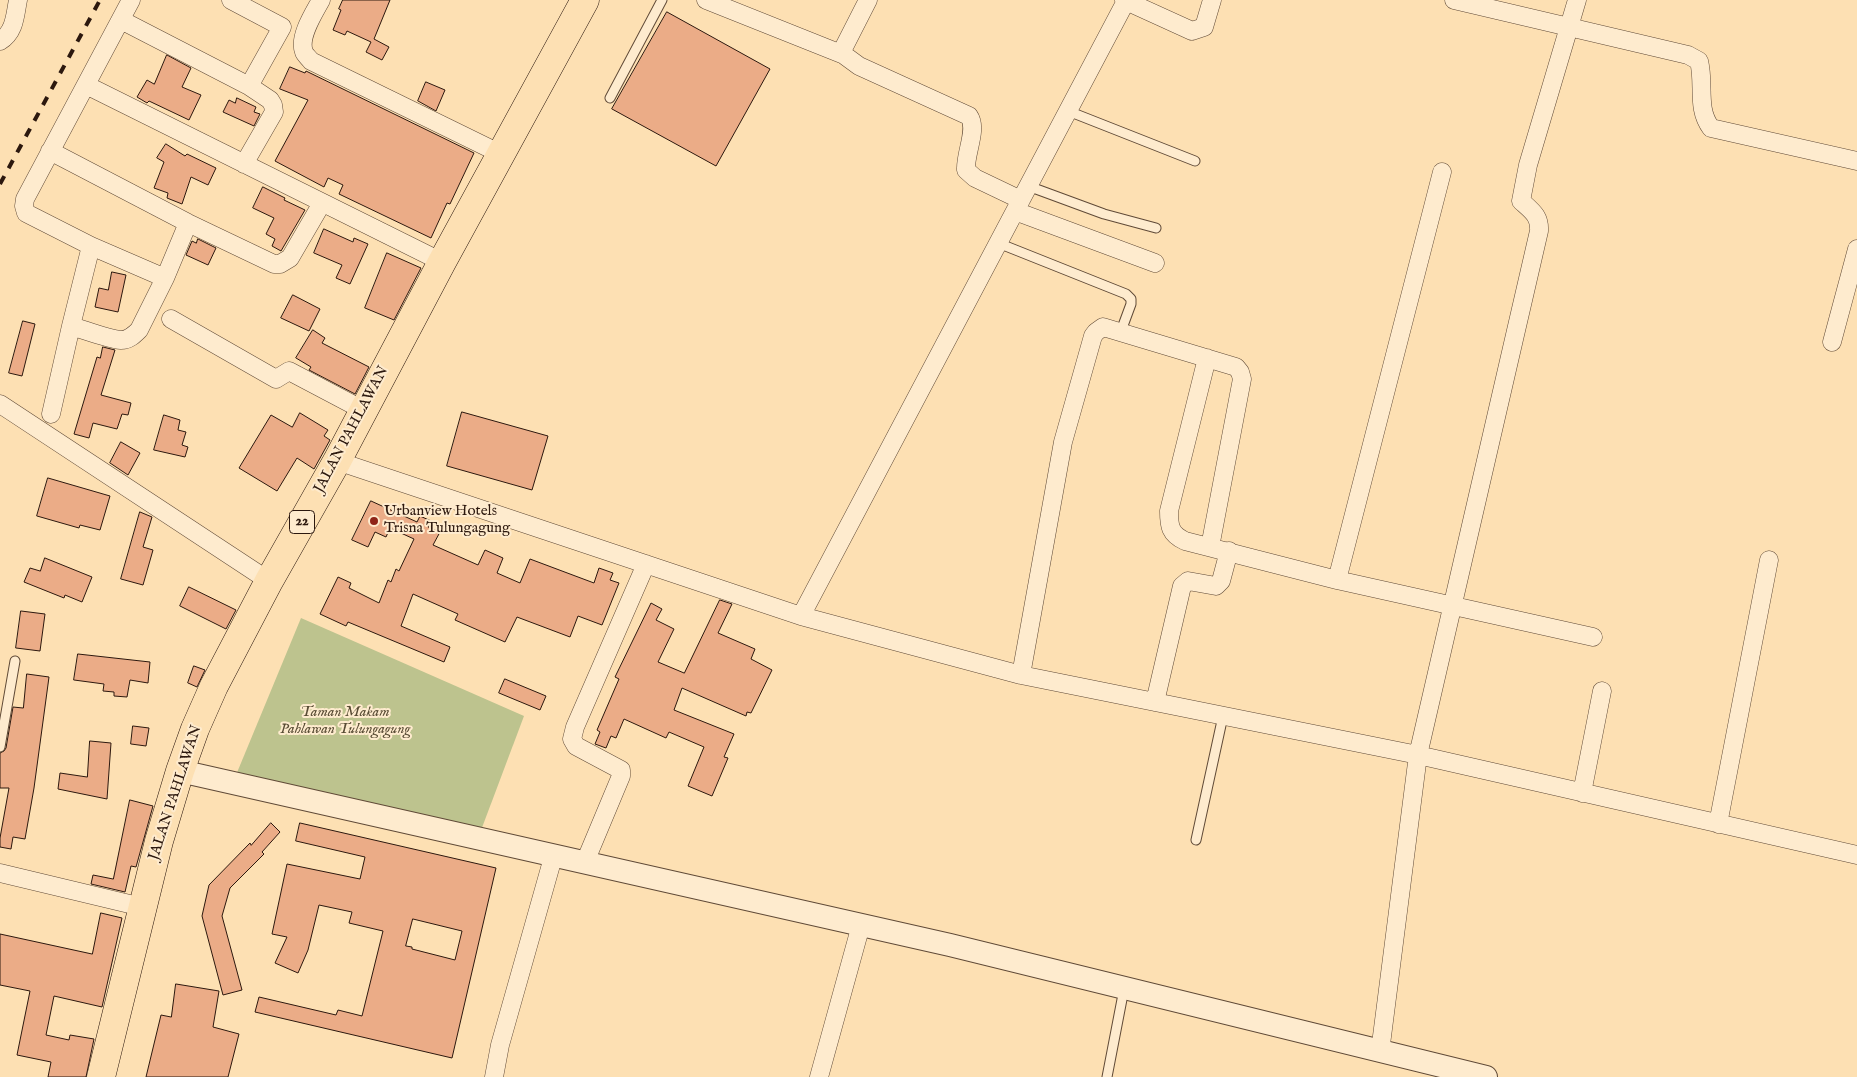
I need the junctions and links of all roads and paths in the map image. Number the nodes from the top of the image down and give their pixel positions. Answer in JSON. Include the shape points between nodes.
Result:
{"nodes":[{"id":1,"x":18,"y":0,"type":"edge"},
{"id":2,"x":131,"y":0,"type":"edge"},
{"id":3,"x":231,"y":0,"type":"edge"},
{"id":4,"x":321,"y":0,"type":"edge"},
{"id":5,"x":585,"y":0,"type":"edge"},
{"id":6,"x":662,"y":0,"type":"edge"},
{"id":7,"x":706,"y":0,"type":"edge"},
{"id":8,"x":868,"y":0,"type":"edge"},
{"id":9,"x":1125,"y":0,"type":"edge"},
{"id":10,"x":1212,"y":0,"type":"edge"},
{"id":11,"x":1454,"y":0,"type":"edge"},
{"id":12,"x":1577,"y":0,"type":"edge"},
{"id":13,"x":122,"y":20,"type":"junction"},
{"id":14,"x":1569,"y":28,"type":"junction"},
{"id":15,"x":0,"y":41,"type":"edge"},
{"id":16,"x":844,"y":55,"type":"junction"},
{"id":17,"x":86,"y":85,"type":"junction"},
{"id":18,"x":248,"y":86,"type":"junction"},
{"id":19,"x":610,"y":98,"type":"dead end"},
{"id":20,"x":1068,"y":111,"type":"junction"},
{"id":21,"x":50,"y":151,"type":"junction"},
{"id":22,"x":501,"y":154,"type":"junction"},
{"id":23,"x":1195,"y":161,"type":"dead end"},
{"id":24,"x":1857,"y":161,"type":"edge"},
{"id":25,"x":244,"y":164,"type":"junction"},
{"id":26,"x":1442,"y":172,"type":"dead end"},
{"id":27,"x":1022,"y":199,"type":"junction"},
{"id":28,"x":322,"y":203,"type":"junction"},
{"id":29,"x":188,"y":223,"type":"junction"},
{"id":30,"x":1156,"y":228,"type":"dead end"},
{"id":31,"x":998,"y":243,"type":"junction"},
{"id":32,"x":91,"y":246,"type":"junction"},
{"id":33,"x":1857,"y":249,"type":"edge"},
{"id":34,"x":442,"y":262,"type":"junction"},
{"id":35,"x":1156,"y":263,"type":"dead end"},
{"id":36,"x":1854,"y":273,"type":"edge"},
{"id":37,"x":164,"y":278,"type":"junction"},
{"id":38,"x":171,"y":319,"type":"dead end"},
{"id":39,"x":71,"y":326,"type":"junction"},
{"id":40,"x":1121,"y":332,"type":"junction"},
{"id":41,"x":1832,"y":342,"type":"dead end"},
{"id":42,"x":1207,"y":358,"type":"junction"},
{"id":43,"x":0,"y":404,"type":"edge"},
{"id":44,"x":363,"y":410,"type":"junction"},
{"id":45,"x":51,"y":414,"type":"dead end"},
{"id":46,"x":336,"y":461,"type":"junction"},
{"id":47,"x":1210,"y":547,"type":"junction"},
{"id":48,"x":1229,"y":551,"type":"junction"},
{"id":49,"x":1770,"y":560,"type":"dead end"},
{"id":50,"x":646,"y":564,"type":"junction"},
{"id":51,"x":1337,"y":580,"type":"junction"},
{"id":52,"x":269,"y":581,"type":"junction"},
{"id":53,"x":1452,"y":605,"type":"junction"},
{"id":54,"x":801,"y":616,"type":"junction"},
{"id":55,"x":1593,"y":637,"type":"dead end"},
{"id":56,"x":15,"y":660,"type":"dead end"},
{"id":57,"x":1021,"y":675,"type":"junction"},
{"id":58,"x":1602,"y":691,"type":"dead end"},
{"id":59,"x":1155,"y":702,"type":"junction"},
{"id":60,"x":1223,"y":716,"type":"junction"},
{"id":61,"x":0,"y":747,"type":"edge"},
{"id":62,"x":1418,"y":755,"type":"junction"},
{"id":63,"x":180,"y":771,"type":"junction"},
{"id":64,"x":1582,"y":792,"type":"junction"},
{"id":65,"x":1718,"y":824,"type":"junction"},
{"id":66,"x":1196,"y":840,"type":"dead end"},
{"id":67,"x":554,"y":854,"type":"junction"},
{"id":68,"x":1857,"y":855,"type":"edge"},
{"id":69,"x":585,"y":862,"type":"junction"},
{"id":70,"x":0,"y":873,"type":"edge"},
{"id":71,"x":142,"y":907,"type":"junction"},
{"id":72,"x":862,"y":925,"type":"junction"},
{"id":73,"x":1124,"y":988,"type":"junction"},
{"id":74,"x":1380,"y":1052,"type":"junction"},
{"id":75,"x":101,"y":1077,"type":"edge"},
{"id":76,"x":494,"y":1077,"type":"edge"},
{"id":77,"x":819,"y":1077,"type":"edge"},
{"id":78,"x":1108,"y":1077,"type":"edge"},
{"id":79,"x":1486,"y":1077,"type":"edge"}],
"edges":[{"from":1,"to":15,"type":"street","via":[[12,30]]},
{"from":2,"to":13,"type":"street"},
{"from":3,"to":18,"type":"street","via":[[282,27]]},
{"from":4,"to":22,"type":"street","via":[[303,40],[303,51],[311,61]]},
{"from":5,"to":22,"type":"highway","name":"JALAN PAHLAWAN","number":"22"},
{"from":6,"to":19,"type":"lane"},
{"from":7,"to":16,"type":"street"},
{"from":8,"to":16,"type":"street","via":[[843,49]]},
{"from":9,"to":10,"type":"street","via":[[1192,31],[1204,27]]},
{"from":9,"to":20,"type":"street"},
{"from":11,"to":14,"type":"street"},
{"from":12,"to":14,"type":"street"},
{"from":13,"to":17,"type":"street"},
{"from":13,"to":18,"type":"street"},
{"from":14,"to":24,"type":"street","via":[[1688,55],[1699,61],[1702,109],[1704,120],[1711,128]]},
{"from":14,"to":53,"type":"street","via":[[1528,165],[1521,201],[1536,214],[1540,226]]},
{"from":16,"to":27,"type":"street","via":[[860,66],[969,116],[973,121],[966,170],[975,178]]},
{"from":17,"to":21,"type":"street"},
{"from":17,"to":25,"type":"street"},
{"from":18,"to":25,"type":"street","via":[[270,100],[274,112]]},
{"from":20,"to":23,"type":"lane"},
{"from":20,"to":27,"type":"street"},
{"from":21,"to":29,"type":"street"},
{"from":21,"to":32,"type":"street","via":[[25,199],[26,213]]},
{"from":22,"to":34,"type":"highway","name":"JALAN PAHLAWAN","number":"22"},
{"from":25,"to":28,"type":"street"},
{"from":26,"to":51,"type":"street"},
{"from":27,"to":30,"type":"lane","via":[[1104,214]]},
{"from":27,"to":31,"type":"street"},
{"from":27,"to":35,"type":"street"},
{"from":28,"to":29,"type":"street","via":[[290,258],[280,264],[268,263]]},
{"from":28,"to":34,"type":"street"},
{"from":29,"to":37,"type":"street"},
{"from":31,"to":40,"type":"lane","via":[[1126,294],[1131,304]]},
{"from":31,"to":54,"type":"street"},
{"from":32,"to":37,"type":"street"},
{"from":32,"to":39,"type":"street"},
{"from":33,"to":36,"type":"street"},
{"from":34,"to":44,"type":"highway","name":"JALAN PAHLAWAN","number":"22"},
{"from":36,"to":41,"type":"street"},
{"from":37,"to":39,"type":"street","via":[[139,330],[131,337],[121,340]]},
{"from":38,"to":44,"type":"street","via":[[276,379],[289,371]]},
{"from":39,"to":45,"type":"street"},
{"from":40,"to":42,"type":"street"},
{"from":40,"to":57,"type":"street","via":[[1103,327],[1093,336],[1063,442]]},
{"from":42,"to":47,"type":"street","via":[[1236,366],[1242,379]]},
{"from":42,"to":47,"type":"street","via":[[1169,511],[1172,530],[1177,537]]},
{"from":43,"to":52,"type":"street"},
{"from":44,"to":46,"type":"highway","name":"JALAN PAHLAWAN","number":"22"},
{"from":46,"to":50,"type":"street"},
{"from":46,"to":52,"type":"highway","name":"JALAN PAHLAWAN","number":"22"},
{"from":47,"to":48,"type":"street"},
{"from":48,"to":51,"type":"street"},
{"from":48,"to":59,"type":"street","via":[[1221,580],[1216,586],[1188,581],[1182,586]]},
{"from":49,"to":65,"type":"street"},
{"from":50,"to":54,"type":"street"},
{"from":50,"to":69,"type":"street","via":[[572,739],[576,746],[621,770]]},
{"from":51,"to":53,"type":"street"},
{"from":52,"to":63,"type":"highway","name":"JALAN PAHLAWAN","number":"22","via":[[214,686]]},
{"from":53,"to":55,"type":"street"},
{"from":53,"to":62,"type":"street"},
{"from":54,"to":57,"type":"street"},
{"from":56,"to":61,"type":"lane"},
{"from":57,"to":59,"type":"street"},
{"from":58,"to":64,"type":"street"},
{"from":59,"to":60,"type":"street"},
{"from":60,"to":62,"type":"street"},
{"from":60,"to":66,"type":"lane"},
{"from":62,"to":64,"type":"street"},
{"from":62,"to":74,"type":"street"},
{"from":63,"to":67,"type":"street"},
{"from":63,"to":71,"type":"highway","name":"JALAN PAHLAWAN","number":"22"},
{"from":64,"to":65,"type":"street"},
{"from":65,"to":68,"type":"street"},
{"from":67,"to":69,"type":"street"},
{"from":67,"to":76,"type":"street","via":[[500,1045]]},
{"from":69,"to":72,"type":"street"},
{"from":70,"to":71,"type":"street"},
{"from":71,"to":75,"type":"highway","name":"JALAN PAHLAWAN","number":"22"},
{"from":72,"to":73,"type":"street"},
{"from":72,"to":77,"type":"street"},
{"from":73,"to":74,"type":"street"},
{"from":73,"to":78,"type":"lane"},
{"from":74,"to":79,"type":"street"}]}
